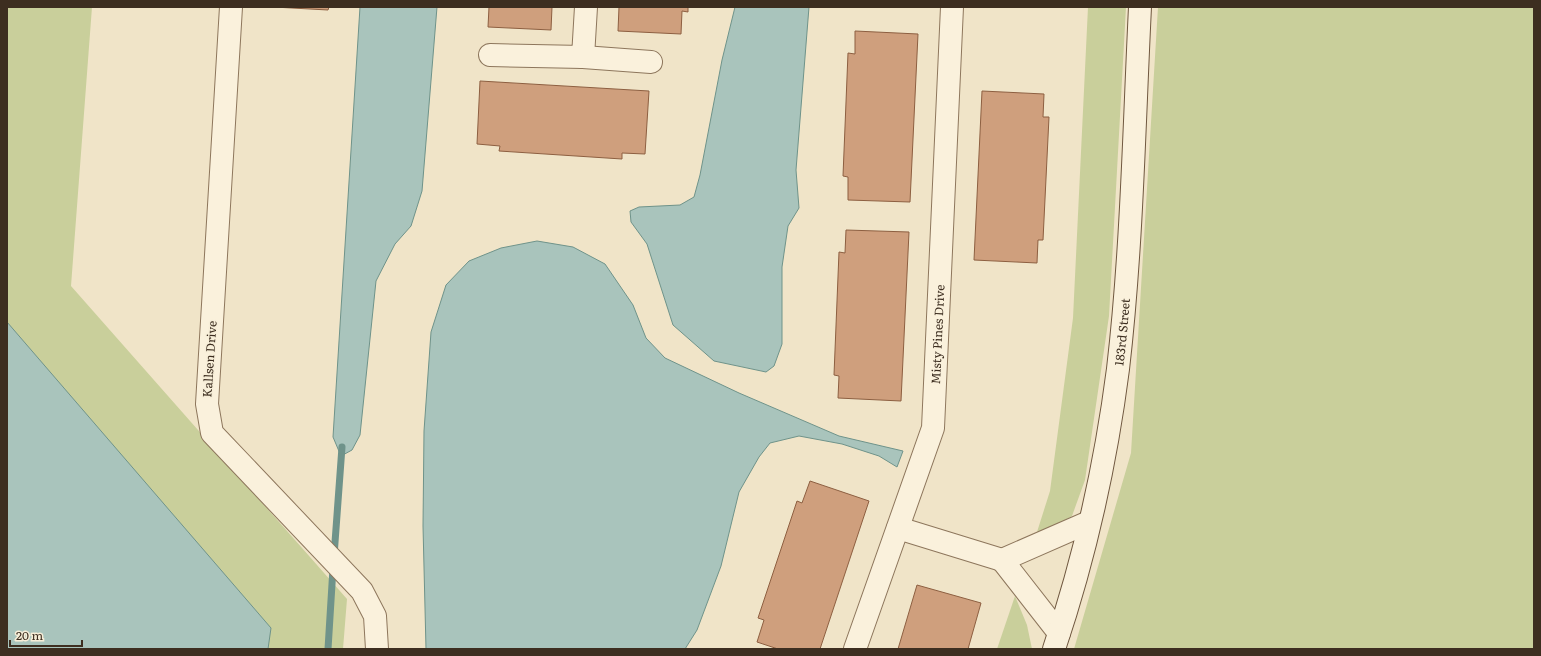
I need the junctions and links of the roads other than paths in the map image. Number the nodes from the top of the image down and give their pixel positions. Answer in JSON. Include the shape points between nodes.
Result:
{"nodes":[{"id":1,"x":231,"y":7,"type":"edge"},
{"id":2,"x":586,"y":7,"type":"edge"},
{"id":3,"x":952,"y":7,"type":"edge"},
{"id":4,"x":1140,"y":7,"type":"edge"},
{"id":5,"x":490,"y":54,"type":"dead end"},
{"id":6,"x":583,"y":57,"type":"junction"},
{"id":7,"x":651,"y":62,"type":"dead end"},
{"id":8,"x":1089,"y":522,"type":"junction"},
{"id":9,"x":898,"y":528,"type":"junction"},
{"id":10,"x":1002,"y":560,"type":"junction"},
{"id":11,"x":1057,"y":641,"type":"edge"},
{"id":12,"x":377,"y":649,"type":"edge"},
{"id":13,"x":856,"y":649,"type":"edge"}],
"edges":[{"from":1,"to":12,"type":"street","name":"Kallsen Drive","via":[[207,404],[212,433],[362,591],[375,616]]},
{"from":2,"to":6,"type":"street"},
{"from":3,"to":9,"type":"street","name":"Misty Pines Drive","via":[[933,428]]},
{"from":4,"to":8,"type":"street","name":"183rd Street","via":[[1123,321],[1108,428]]},
{"from":5,"to":6,"type":"street"},
{"from":6,"to":7,"type":"street"},
{"from":8,"to":10,"type":"street"},
{"from":8,"to":11,"type":"street","name":"183rd Street"},
{"from":9,"to":10,"type":"street"},
{"from":9,"to":13,"type":"street","name":"Misty Pines Drive"},
{"from":10,"to":11,"type":"street"}]}
